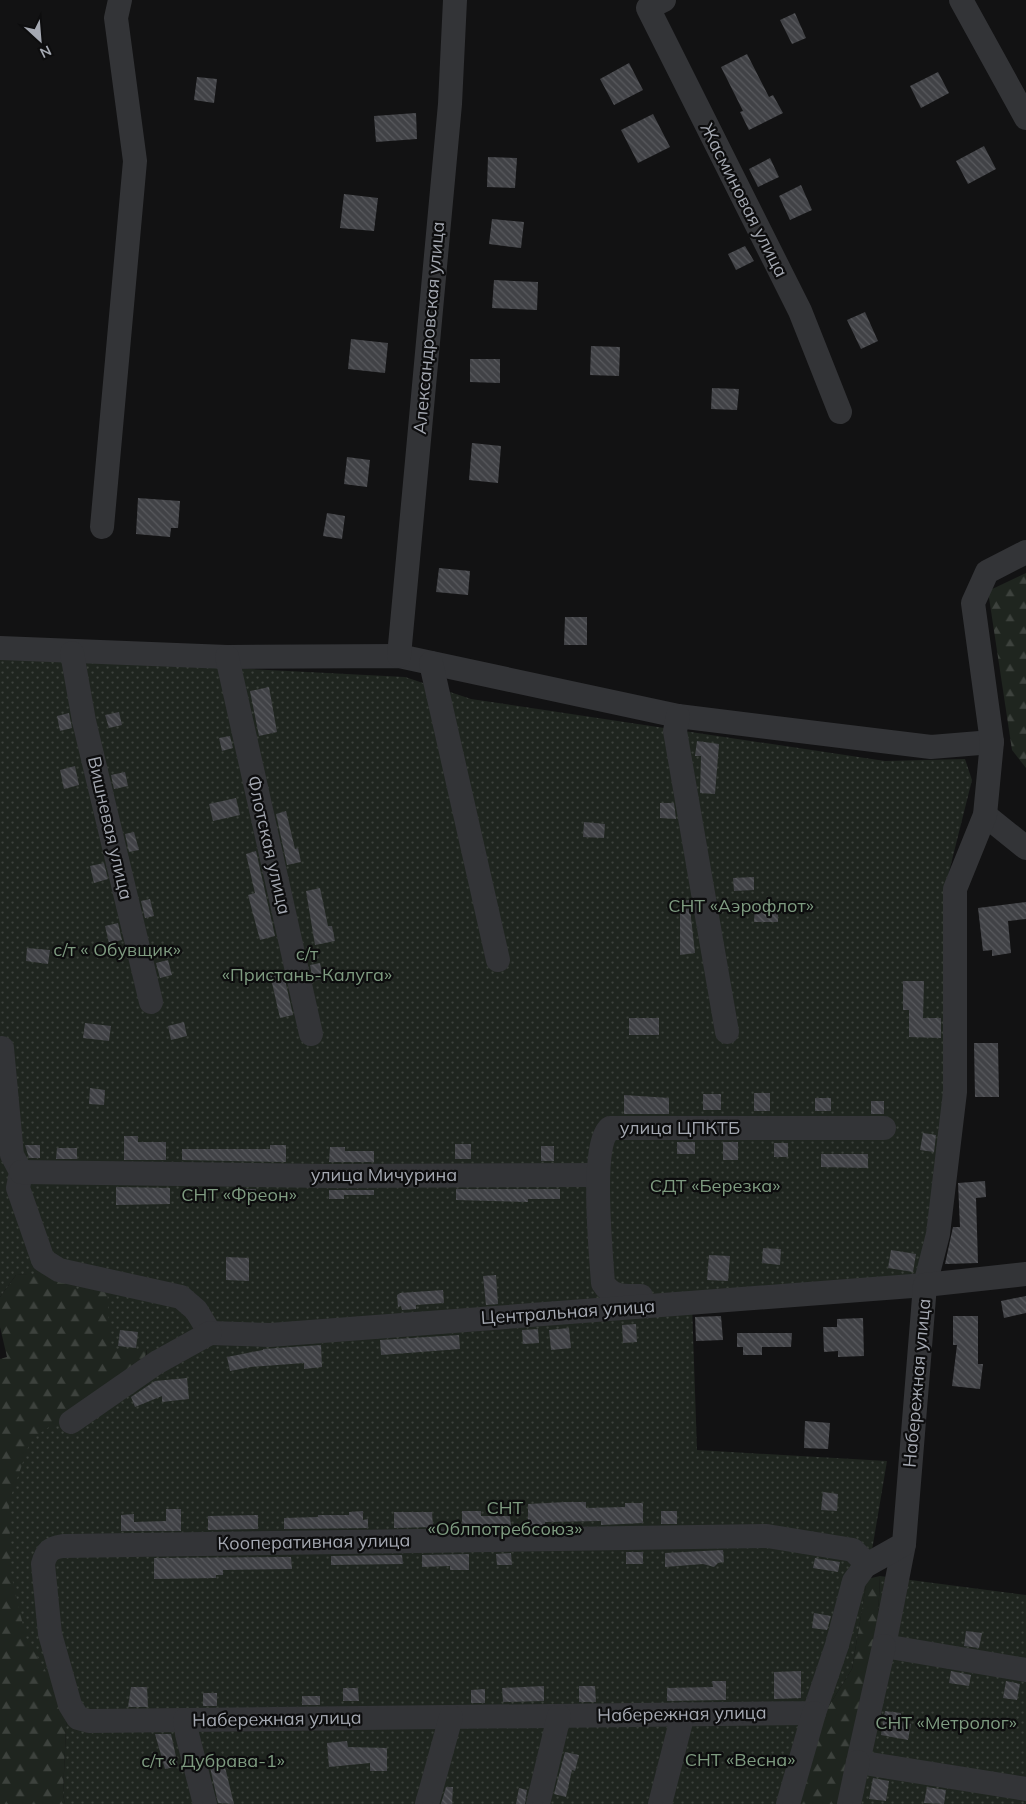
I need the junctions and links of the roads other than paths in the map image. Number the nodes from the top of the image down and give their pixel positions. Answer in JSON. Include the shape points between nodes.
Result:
{"nodes":[{"id":1,"x":456,"y":0,"type":"edge"},
{"id":2,"x":664,"y":0,"type":"edge"},
{"id":3,"x":961,"y":0,"type":"edge"},
{"id":4,"x":118,"y":9,"type":"edge"},
{"id":5,"x":1026,"y":118,"type":"edge"},
{"id":6,"x":840,"y":412,"type":"dead end"},
{"id":7,"x":102,"y":527,"type":"dead end"},
{"id":8,"x":1026,"y":552,"type":"edge"},
{"id":9,"x":0,"y":648,"type":"edge"},
{"id":10,"x":72,"y":653,"type":"junction"},
{"id":11,"x":399,"y":656,"type":"junction"},
{"id":12,"x":227,"y":657,"type":"junction"},
{"id":13,"x":432,"y":663,"type":"junction"},
{"id":14,"x":678,"y":716,"type":"junction"},
{"id":15,"x":992,"y":742,"type":"junction"},
{"id":16,"x":985,"y":815,"type":"junction"},
{"id":17,"x":1026,"y":848,"type":"edge"},
{"id":18,"x":498,"y":960,"type":"dead end"},
{"id":19,"x":151,"y":1002,"type":"dead end"},
{"id":20,"x":727,"y":1032,"type":"dead end"},
{"id":21,"x":311,"y":1034,"type":"dead end"},
{"id":22,"x":2,"y":1048,"type":"dead end"},
{"id":23,"x":884,"y":1128,"type":"dead end"},
{"id":24,"x":21,"y":1172,"type":"junction"},
{"id":25,"x":598,"y":1175,"type":"junction"},
{"id":26,"x":1026,"y":1274,"type":"edge"},
{"id":27,"x":925,"y":1286,"type":"junction"},
{"id":28,"x":691,"y":1302,"type":"junction"},
{"id":29,"x":210,"y":1333,"type":"junction"},
{"id":30,"x":71,"y":1422,"type":"dead end"},
{"id":31,"x":904,"y":1544,"type":"junction"},
{"id":32,"x":865,"y":1566,"type":"junction"},
{"id":33,"x":50,"y":1634,"type":"joint"},
{"id":34,"x":884,"y":1646,"type":"junction"},
{"id":35,"x":1026,"y":1670,"type":"edge"},
{"id":36,"x":814,"y":1713,"type":"junction"},
{"id":37,"x":683,"y":1714,"type":"junction"},
{"id":38,"x":559,"y":1716,"type":"junction"},
{"id":39,"x":451,"y":1717,"type":"junction"},
{"id":40,"x":185,"y":1720,"type":"junction"},
{"id":41,"x":858,"y":1762,"type":"junction"},
{"id":42,"x":1026,"y":1789,"type":"edge"},
{"id":43,"x":205,"y":1804,"type":"edge"},
{"id":44,"x":427,"y":1804,"type":"edge"},
{"id":45,"x":538,"y":1804,"type":"edge"},
{"id":46,"x":660,"y":1804,"type":"edge"},
{"id":47,"x":788,"y":1804,"type":"edge"},
{"id":48,"x":849,"y":1804,"type":"edge"}],
"edges":[{"from":1,"to":11,"type":"street","name":"Александровская улица","via":[[450,104]]},
{"from":2,"to":6,"type":"street","name":"Жасминовая улица","via":[[648,8],[800,311]]},
{"from":3,"to":5,"type":"street"},
{"from":4,"to":7,"type":"street","via":[[136,160]]},
{"from":8,"to":15,"type":"street","via":[[987,572],[973,603]]},
{"from":9,"to":10,"type":"street"},
{"from":10,"to":12,"type":"street"},
{"from":10,"to":19,"type":"street","name":"Вишневая улица","via":[[84,721]]},
{"from":11,"to":12,"type":"street"},
{"from":11,"to":13,"type":"street"},
{"from":12,"to":21,"type":"street","name":"Флотская улица"},
{"from":13,"to":14,"type":"street"},
{"from":13,"to":18,"type":"street"},
{"from":14,"to":15,"type":"street","via":[[931,747]]},
{"from":14,"to":20,"type":"street","via":[[675,731]]},
{"from":15,"to":16,"type":"street"},
{"from":16,"to":17,"type":"street"},
{"from":16,"to":27,"type":"street","via":[[955,889],[955,1092],[938,1234]]},
{"from":22,"to":24,"type":"street","via":[[12,1155]]},
{"from":23,"to":25,"type":"street","name":"улица ЦПКТБ","via":[[610,1128],[602,1140]]},
{"from":24,"to":25,"type":"street","name":"улица Мичурина"},
{"from":24,"to":29,"type":"street","via":[[18,1188],[43,1260],[59,1270],[182,1297],[196,1310]]},
{"from":25,"to":28,"type":"street","name":"улица ЦПКТБ","via":[[603,1282],[606,1289],[621,1296],[678,1296]]},
{"from":26,"to":27,"type":"street","name":"Набережная улица"},
{"from":27,"to":28,"type":"street","name":"Центральная улица"},
{"from":27,"to":31,"type":"street","name":"Набережная улица"},
{"from":28,"to":29,"type":"street","name":"Центральная улица","via":[[270,1335]]},
{"from":29,"to":30,"type":"street","via":[[156,1363]]},
{"from":31,"to":32,"type":"street"},
{"from":31,"to":34,"type":"street","name":"Набережная улица"},
{"from":32,"to":33,"type":"street","name":"Кооперативная улица","via":[[853,1550],[767,1536],[62,1546],[52,1548],[45,1555],[43,1564]]},
{"from":32,"to":36,"type":"street","via":[[854,1581]]},
{"from":33,"to":40,"type":"street","name":"Набережная улица","via":[[70,1705],[78,1718],[88,1721]]},
{"from":34,"to":35,"type":"street"},
{"from":34,"to":41,"type":"street","name":"Набережная улица"},
{"from":36,"to":37,"type":"street","name":"Набережная улица"},
{"from":36,"to":47,"type":"street"},
{"from":37,"to":38,"type":"street","name":"Набережная улица"},
{"from":37,"to":46,"type":"street"},
{"from":38,"to":39,"type":"street","name":"Набережная улица"},
{"from":38,"to":45,"type":"street"},
{"from":39,"to":40,"type":"street","name":"Набережная улица"},
{"from":39,"to":44,"type":"street"},
{"from":40,"to":43,"type":"street"},
{"from":41,"to":42,"type":"street"},
{"from":41,"to":48,"type":"street","name":"Набережная улица"}]}
